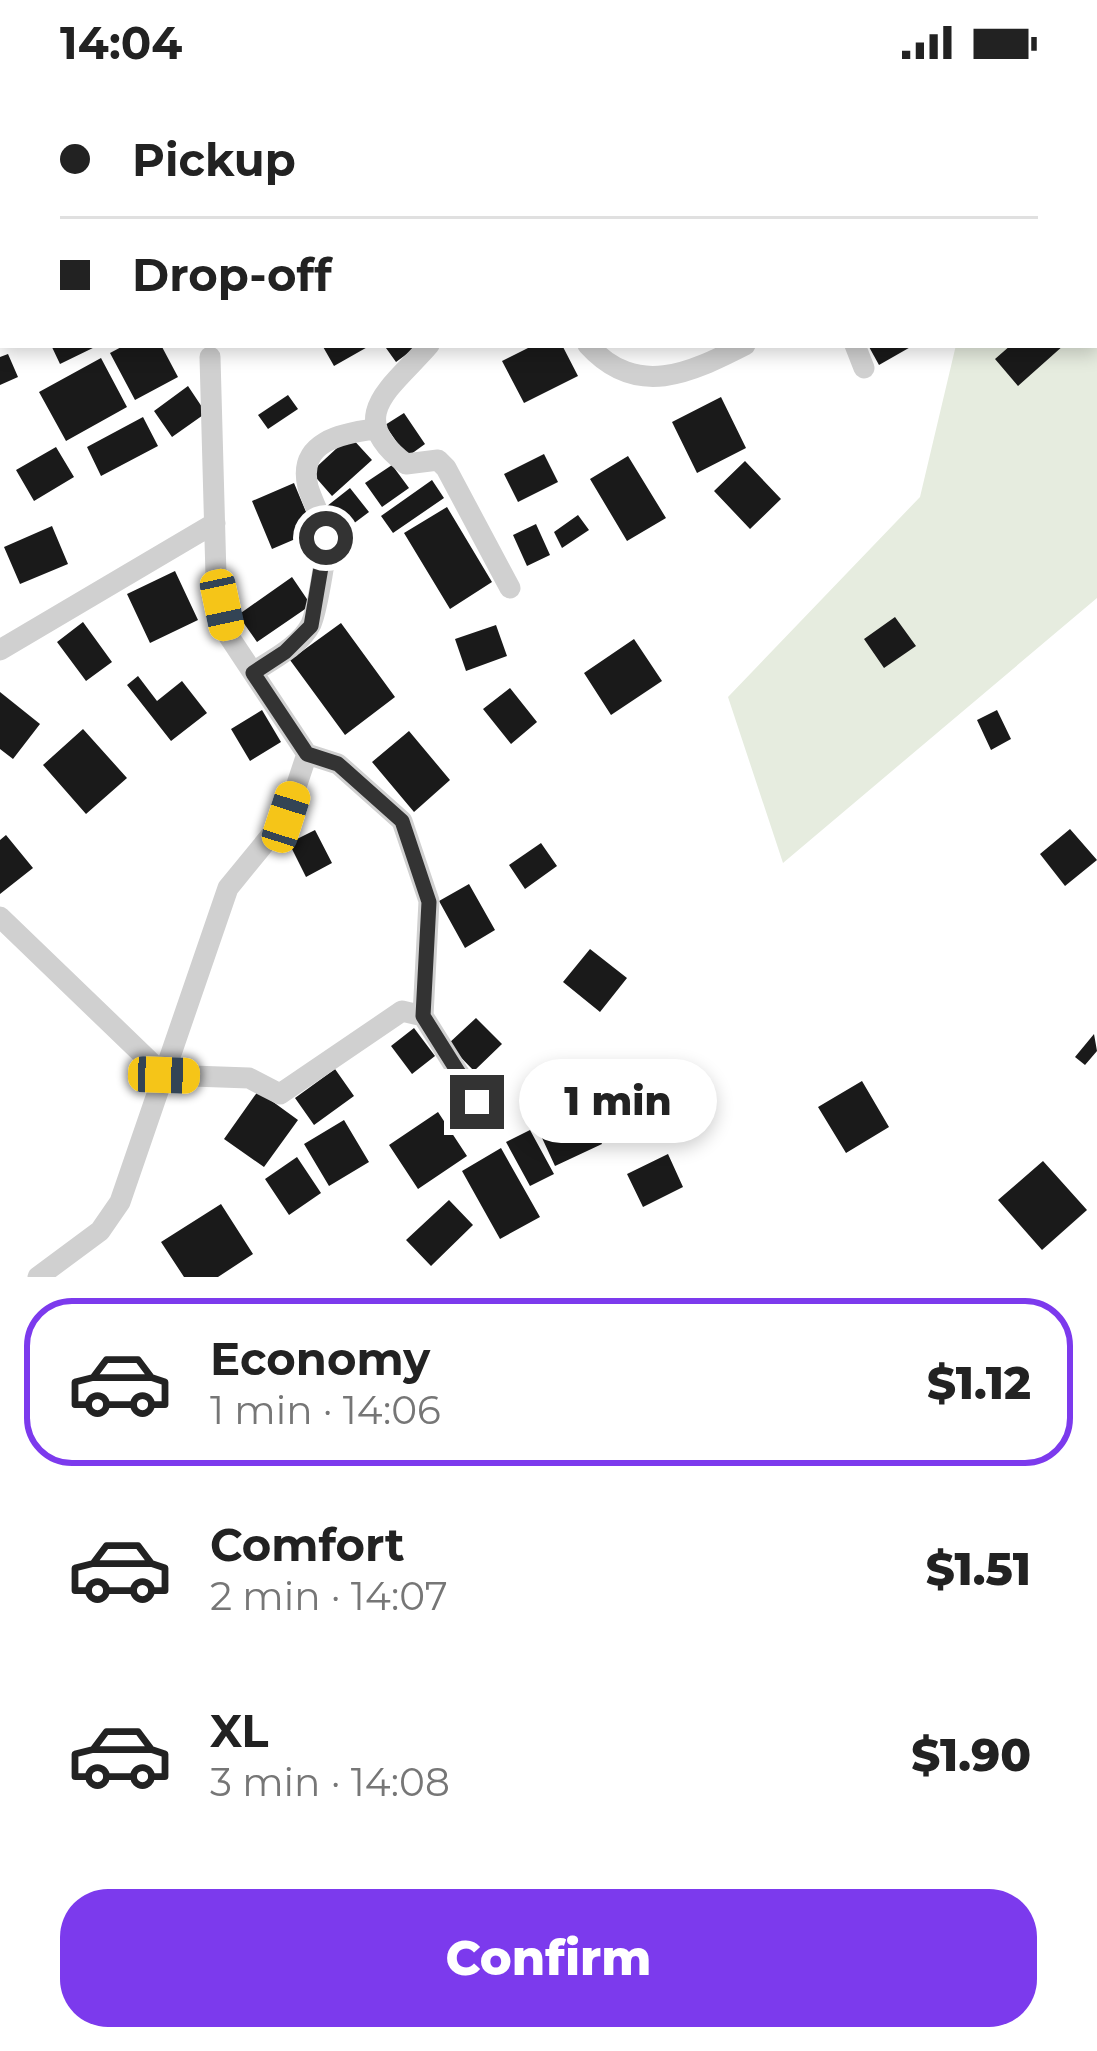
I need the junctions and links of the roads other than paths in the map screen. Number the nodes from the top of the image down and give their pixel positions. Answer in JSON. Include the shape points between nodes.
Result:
{"nodes":[{"id":1,"x":425,"y":348,"type":"edge"},
{"id":2,"x":591,"y":348,"type":"edge"},
{"id":3,"x":739,"y":348,"type":"edge"},
{"id":4,"x":856,"y":348,"type":"edge"},
{"id":5,"x":210,"y":357,"type":"dead end"},
{"id":6,"x":865,"y":368,"type":"dead end"},
{"id":7,"x":375,"y":429,"type":"junction"},
{"id":8,"x":215,"y":524,"type":"junction"},
{"id":9,"x":510,"y":588,"type":"dead end"},
{"id":10,"x":0,"y":650,"type":"edge"},
{"id":11,"x":253,"y":673,"type":"junction"},
{"id":12,"x":307,"y":754,"type":"junction"},
{"id":13,"x":0,"y":917,"type":"edge"},
{"id":14,"x":423,"y":1016,"type":"junction"},
{"id":15,"x":164,"y":1075,"type":"junction"},
{"id":16,"x":477,"y":1102,"type":"dead end"},
{"id":17,"x":38,"y":1277,"type":"edge"}],
"edges":[{"from":1,"to":7,"type":"street","via":[[376,404]]},
{"from":2,"to":3,"type":"street","via":[[650,379],[695,370]]},
{"from":4,"to":6,"type":"street"},
{"from":5,"to":8,"type":"street"},
{"from":7,"to":9,"type":"street","via":[[406,464],[438,460],[446,467]]},
{"from":7,"to":11,"type":"street","via":[[338,434],[313,456],[306,480],[326,538],[311,626]]},
{"from":8,"to":10,"type":"street"},
{"from":8,"to":11,"type":"street","via":[[229,634]]},
{"from":11,"to":12,"type":"street"},
{"from":12,"to":14,"type":"street","via":[[338,764],[402,821],[429,902]]},
{"from":12,"to":15,"type":"street","via":[[286,817],[228,888]]},
{"from":13,"to":15,"type":"street"},
{"from":14,"to":15,"type":"street","via":[[402,1011],[280,1094],[249,1078]]},
{"from":14,"to":16,"type":"street"},
{"from":15,"to":17,"type":"street","via":[[120,1202],[100,1231]]}]}
